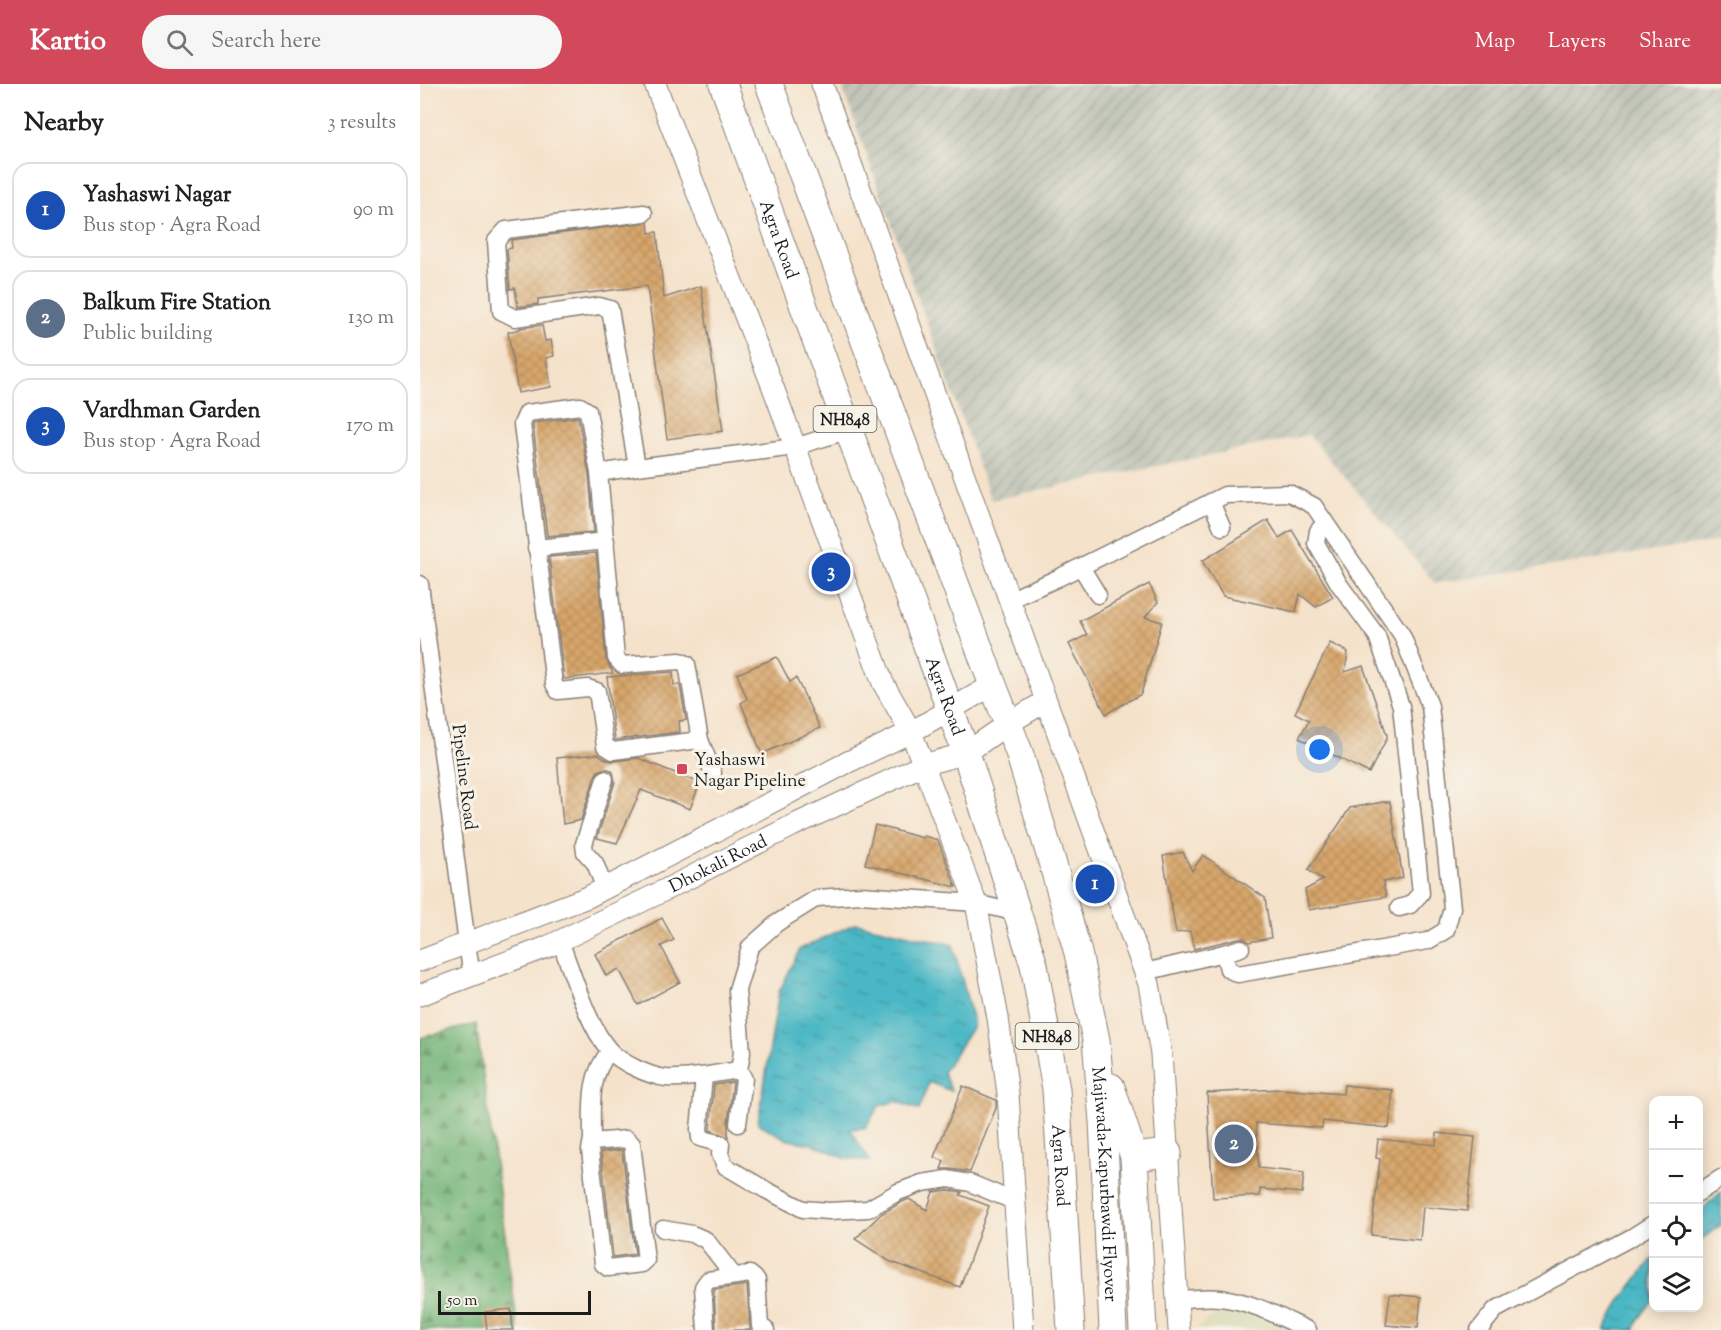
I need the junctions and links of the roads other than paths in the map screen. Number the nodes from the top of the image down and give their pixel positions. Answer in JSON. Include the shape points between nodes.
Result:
{"nodes":[{"id":1,"x":655,"y":84,"type":"edge"},
{"id":2,"x":723,"y":84,"type":"edge"},
{"id":3,"x":769,"y":84,"type":"edge"},
{"id":4,"x":822,"y":84,"type":"edge"},
{"id":5,"x":644,"y":213,"type":"dead end"},
{"id":6,"x":849,"y":430,"type":"junction"},
{"id":7,"x":795,"y":447,"type":"junction"},
{"id":8,"x":637,"y":467,"type":"junction"},
{"id":9,"x":599,"y":473,"type":"junction"},
{"id":10,"x":1211,"y":502,"type":"junction"},
{"id":11,"x":1325,"y":523,"type":"junction"},
{"id":12,"x":1222,"y":527,"type":"dead end"},
{"id":13,"x":606,"y":541,"type":"junction"},
{"id":14,"x":536,"y":548,"type":"junction"},
{"id":15,"x":1082,"y":567,"type":"junction"},
{"id":16,"x":420,"y":584,"type":"edge"},
{"id":17,"x":1098,"y":596,"type":"dead end"},
{"id":18,"x":1009,"y":600,"type":"junction"},
{"id":19,"x":424,"y":650,"type":"edge"},
{"id":20,"x":993,"y":685,"type":"junction"},
{"id":21,"x":1046,"y":701,"type":"junction"},
{"id":22,"x":950,"y":710,"type":"junction"},
{"id":23,"x":1009,"y":723,"type":"junction"},
{"id":24,"x":911,"y":732,"type":"junction"},
{"id":25,"x":700,"y":740,"type":"junction"},
{"id":26,"x":966,"y":753,"type":"junction"},
{"id":27,"x":923,"y":765,"type":"junction"},
{"id":28,"x":713,"y":773,"type":"dead end"},
{"id":29,"x":605,"y":779,"type":"dead end"},
{"id":30,"x":645,"y":867,"type":"junction"},
{"id":31,"x":604,"y":887,"type":"junction"},
{"id":32,"x":656,"y":895,"type":"junction"},
{"id":33,"x":976,"y":903,"type":"junction"},
{"id":34,"x":1398,"y":908,"type":"dead end"},
{"id":35,"x":1017,"y":913,"type":"junction"},
{"id":36,"x":560,"y":941,"type":"junction"},
{"id":37,"x":467,"y":944,"type":"junction"},
{"id":38,"x":1240,"y":948,"type":"dead end"},
{"id":39,"x":1224,"y":953,"type":"junction"},
{"id":40,"x":420,"y":961,"type":"edge"},
{"id":41,"x":1145,"y":972,"type":"junction"},
{"id":42,"x":472,"y":976,"type":"junction"},
{"id":43,"x":420,"y":995,"type":"edge"},
{"id":44,"x":1096,"y":1040,"type":"junction"},
{"id":45,"x":610,"y":1052,"type":"junction"},
{"id":46,"x":739,"y":1070,"type":"junction"},
{"id":47,"x":704,"y":1076,"type":"junction"},
{"id":48,"x":738,"y":1124,"type":"dead end"},
{"id":49,"x":592,"y":1142,"type":"junction"},
{"id":50,"x":1168,"y":1153,"type":"junction"},
{"id":51,"x":1134,"y":1157,"type":"junction"},
{"id":52,"x":1721,"y":1178,"type":"edge"},
{"id":53,"x":1703,"y":1190,"type":"edge"},
{"id":54,"x":1016,"y":1202,"type":"junction"},
{"id":55,"x":1649,"y":1226,"type":"edge"},
{"id":56,"x":663,"y":1229,"type":"dead end"},
{"id":57,"x":734,"y":1276,"type":"junction"},
{"id":58,"x":1178,"y":1299,"type":"junction"},
{"id":59,"x":706,"y":1330,"type":"edge"},
{"id":60,"x":766,"y":1330,"type":"edge"},
{"id":61,"x":1023,"y":1330,"type":"edge"},
{"id":62,"x":1071,"y":1330,"type":"edge"},
{"id":63,"x":1113,"y":1330,"type":"edge"},
{"id":64,"x":1143,"y":1330,"type":"edge"},
{"id":65,"x":1179,"y":1330,"type":"edge"},
{"id":66,"x":1308,"y":1330,"type":"edge"},
{"id":67,"x":1479,"y":1330,"type":"edge"}],
"edges":[{"from":1,"to":7,"type":"street"},
{"from":2,"to":6,"type":"highway","name":"Agra Road","number":"NH848"},
{"from":3,"to":20,"type":"highway","number":"NH848"},
{"from":4,"to":18,"type":"street"},
{"from":5,"to":8,"type":"street","via":[[506,230],[496,241],[501,311],[515,318],[599,306],[610,309]]},
{"from":6,"to":7,"type":"street"},
{"from":6,"to":22,"type":"highway","name":"Agra Road","number":"NH848"},
{"from":7,"to":8,"type":"street"},
{"from":7,"to":24,"type":"street","via":[[883,683]]},
{"from":8,"to":9,"type":"street"},
{"from":9,"to":13,"type":"street"},
{"from":9,"to":14,"type":"street","via":[[588,411],[580,406],[527,414],[522,424]]},
{"from":10,"to":11,"type":"street","via":[[1225,495],[1289,493],[1314,506]]},
{"from":10,"to":12,"type":"street"},
{"from":10,"to":15,"type":"street"},
{"from":11,"to":34,"type":"street","via":[[1318,531],[1316,543],[1339,584],[1377,636],[1401,706],[1421,893],[1410,905]]},
{"from":11,"to":39,"type":"street","via":[[1402,635],[1430,706],[1452,908],[1446,930],[1428,941],[1238,974],[1228,969]]},
{"from":13,"to":14,"type":"street"},
{"from":13,"to":25,"type":"street","via":[[616,658],[622,665],[681,661],[687,664]]},
{"from":14,"to":25,"type":"street","via":[[554,684],[558,691],[597,691],[605,747],[613,751]]},
{"from":15,"to":17,"type":"street"},
{"from":15,"to":18,"type":"street"},
{"from":16,"to":19,"type":"street","name":"Pipeline Road"},
{"from":18,"to":21,"type":"street"},
{"from":19,"to":37,"type":"street","name":"Pipeline Road"},
{"from":20,"to":22,"type":"street","name":"Dhokali Road"},
{"from":20,"to":23,"type":"highway","number":"NH848"},
{"from":21,"to":23,"type":"street","name":"Dhokali Road"},
{"from":21,"to":41,"type":"street"},
{"from":22,"to":24,"type":"street","name":"Dhokali Road"},
{"from":22,"to":26,"type":"highway","name":"Agra Road","number":"NH848"},
{"from":23,"to":26,"type":"street","name":"Dhokali Road"},
{"from":23,"to":44,"type":"highway","number":"NH848","via":[[1078,953]]},
{"from":24,"to":27,"type":"street"},
{"from":24,"to":30,"type":"street","name":"Dhokali Road"},
{"from":25,"to":28,"type":"street"},
{"from":26,"to":27,"type":"street","name":"Dhokali Road"},
{"from":26,"to":35,"type":"highway","name":"Agra Road","number":"NH848"},
{"from":27,"to":32,"type":"street","name":"Dhokali Road"},
{"from":27,"to":33,"type":"street"},
{"from":29,"to":31,"type":"street","via":[[584,844]]},
{"from":30,"to":31,"type":"street","name":"Dhokali Road"},
{"from":30,"to":32,"type":"street"},
{"from":31,"to":37,"type":"street","name":"Dhokali Road","via":[[588,897]]},
{"from":32,"to":36,"type":"street","name":"Dhokali Road"},
{"from":33,"to":35,"type":"street"},
{"from":33,"to":46,"type":"street","via":[[861,895],[817,898],[777,923],[750,947],[737,990],[742,1053]]},
{"from":33,"to":54,"type":"street","via":[[998,1018]]},
{"from":35,"to":62,"type":"highway","name":"Agra Road","number":"NH848","via":[[1034,965],[1056,1089]]},
{"from":36,"to":42,"type":"street","name":"Dhokali Road"},
{"from":36,"to":45,"type":"street","via":[[594,1028]]},
{"from":37,"to":40,"type":"street","name":"Dhokali Road"},
{"from":37,"to":42,"type":"street","name":"Pipeline Road"},
{"from":38,"to":39,"type":"street"},
{"from":39,"to":41,"type":"street"},
{"from":41,"to":50,"type":"street","via":[[1161,1054]]},
{"from":42,"to":43,"type":"street","name":"Dhokali Road"},
{"from":44,"to":51,"type":"highway","number":"NH848"},
{"from":44,"to":63,"type":"highway","name":"Majiwada-Kapurbawdi Flyover"},
{"from":45,"to":47,"type":"street","via":[[637,1069],[666,1078]]},
{"from":45,"to":49,"type":"street","via":[[596,1074],[591,1095]]},
{"from":46,"to":47,"type":"street"},
{"from":46,"to":48,"type":"street","via":[[744,1079]]},
{"from":47,"to":54,"type":"street","via":[[700,1138],[721,1144],[725,1166],[803,1209],[868,1209],[922,1183],[948,1179],[970,1183]]},
{"from":49,"to":49,"type":"street","via":[[603,1264],[608,1268],[642,1264],[646,1260],[633,1144],[627,1139]]},
{"from":50,"to":51,"type":"highway"},
{"from":50,"to":58,"type":"street"},
{"from":51,"to":64,"type":"highway","number":"NH848"},
{"from":52,"to":53,"type":"street"},
{"from":54,"to":61,"type":"street"},
{"from":55,"to":67,"type":"street","via":[[1495,1310]]},
{"from":56,"to":57,"type":"street","via":[[706,1240]]},
{"from":57,"to":59,"type":"street","via":[[708,1280],[703,1287]]},
{"from":57,"to":60,"type":"street","via":[[750,1274],[757,1280],[760,1326]]},
{"from":58,"to":65,"type":"street"},
{"from":58,"to":66,"type":"street","via":[[1238,1300]]}]}
